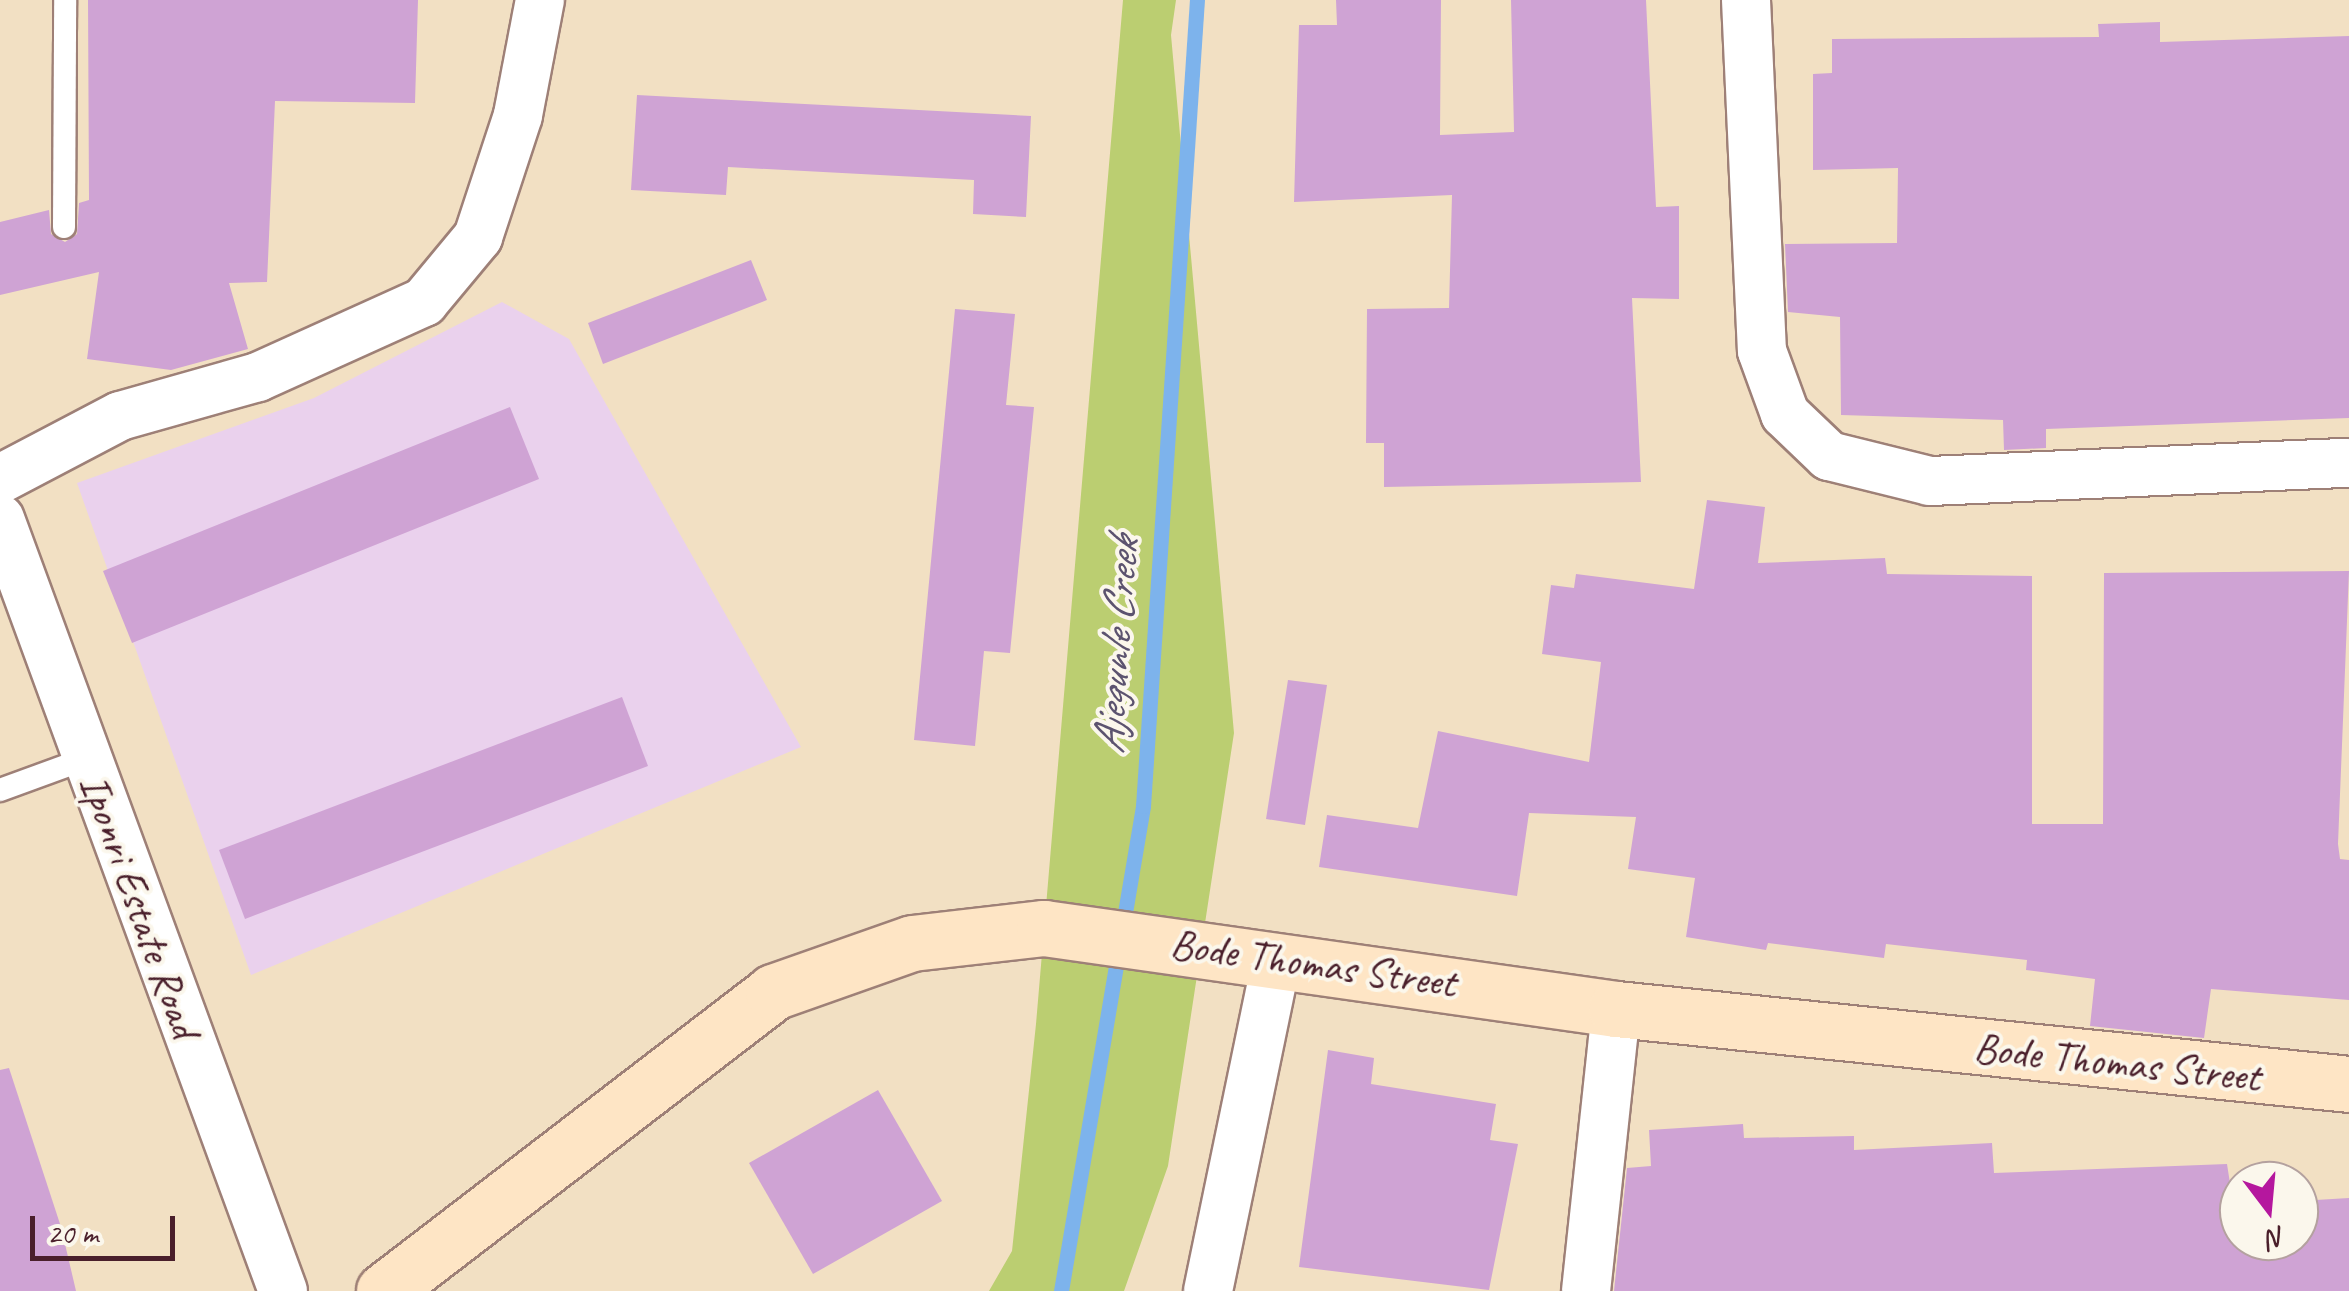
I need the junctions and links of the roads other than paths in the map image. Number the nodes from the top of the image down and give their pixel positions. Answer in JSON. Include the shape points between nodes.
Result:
{"nodes":[{"id":1,"x":65,"y":0,"type":"edge"},
{"id":2,"x":540,"y":0,"type":"edge"},
{"id":3,"x":1746,"y":0,"type":"edge"},
{"id":4,"x":64,"y":228,"type":"dead end"},
{"id":5,"x":2349,"y":463,"type":"edge"},
{"id":6,"x":0,"y":479,"type":"edge"},
{"id":7,"x":0,"y":519,"type":"edge"},
{"id":8,"x":86,"y":759,"type":"junction"},
{"id":9,"x":0,"y":790,"type":"edge"},
{"id":10,"x":1277,"y":958,"type":"junction"},
{"id":11,"x":1616,"y":1008,"type":"junction"},
{"id":12,"x":2349,"y":1084,"type":"edge"},
{"id":13,"x":283,"y":1291,"type":"edge"},
{"id":14,"x":384,"y":1291,"type":"edge"},
{"id":15,"x":1208,"y":1291,"type":"edge"},
{"id":16,"x":1586,"y":1291,"type":"edge"}],
"edges":[{"from":1,"to":4,"type":"lane"},
{"from":2,"to":6,"type":"street","via":[[518,115],[478,237],[424,302],[258,376],[120,416]]},
{"from":3,"to":5,"type":"street","via":[[1762,350],[1784,414],[1829,456],[1876,474],[1930,480]]},
{"from":7,"to":8,"type":"street","name":"Iponri Estate Road"},
{"from":8,"to":9,"type":"lane"},
{"from":8,"to":13,"type":"street","name":"Iponri Estate Road"},
{"from":10,"to":11,"type":"main road","name":"Bode Thomas Street"},
{"from":10,"to":14,"type":"main road","name":"Bode Thomas Street","via":[[1044,928],[912,943],[773,992]]},
{"from":10,"to":15,"type":"street"},
{"from":11,"to":12,"type":"main road","name":"Bode Thomas Street","via":[[2081,1063]]},
{"from":11,"to":16,"type":"street"}]}
